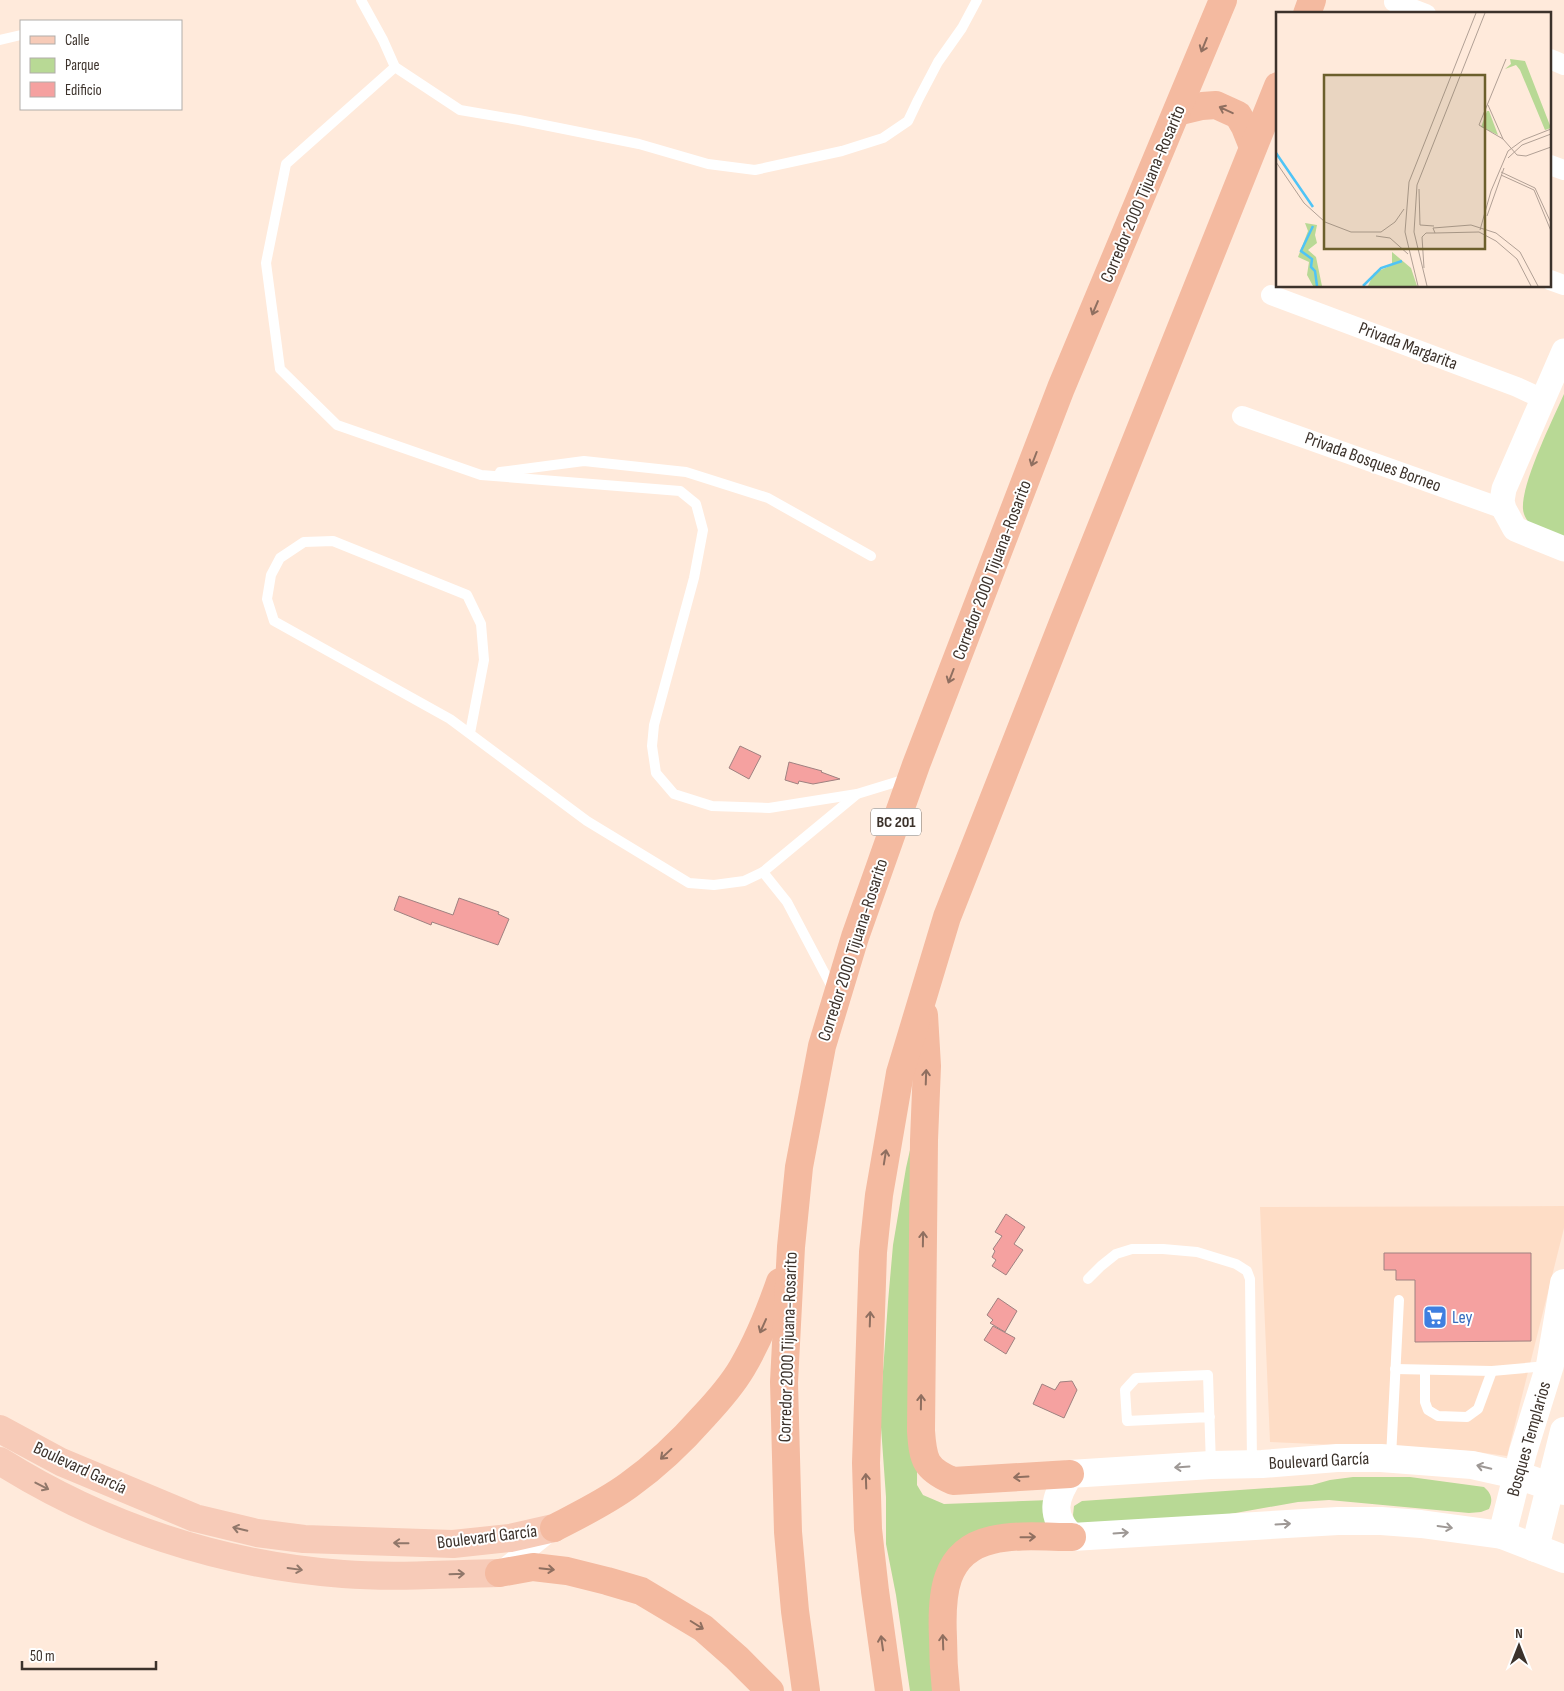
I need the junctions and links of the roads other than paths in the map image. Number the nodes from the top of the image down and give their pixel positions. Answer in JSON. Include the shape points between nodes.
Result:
{"nodes":[{"id":1,"x":361,"y":0,"type":"edge"},
{"id":2,"x":977,"y":0,"type":"edge"},
{"id":3,"x":1223,"y":0,"type":"edge"},
{"id":4,"x":1312,"y":0,"type":"edge"},
{"id":5,"x":1394,"y":2,"type":"dead end"},
{"id":6,"x":1308,"y":12,"type":"edge"},
{"id":7,"x":1421,"y":12,"type":"edge"},
{"id":8,"x":20,"y":35,"type":"edge"},
{"id":9,"x":0,"y":40,"type":"edge"},
{"id":10,"x":1552,"y":61,"type":"edge"},
{"id":11,"x":1564,"y":65,"type":"edge"},
{"id":12,"x":395,"y":67,"type":"junction"},
{"id":13,"x":1276,"y":91,"type":"edge"},
{"id":14,"x":1177,"y":112,"type":"junction"},
{"id":15,"x":1253,"y":147,"type":"junction"},
{"id":16,"x":1552,"y":166,"type":"edge"},
{"id":17,"x":1564,"y":170,"type":"edge"},
{"id":18,"x":1552,"y":281,"type":"edge"},
{"id":19,"x":1564,"y":285,"type":"edge"},
{"id":20,"x":1271,"y":295,"type":"dead end"},
{"id":21,"x":1564,"y":351,"type":"edge"},
{"id":22,"x":1543,"y":399,"type":"junction"},
{"id":23,"x":1242,"y":416,"type":"dead end"},
{"id":24,"x":481,"y":475,"type":"junction"},
{"id":25,"x":1504,"y":510,"type":"junction"},
{"id":26,"x":1564,"y":549,"type":"edge"},
{"id":27,"x":871,"y":556,"type":"dead end"},
{"id":28,"x":470,"y":733,"type":"junction"},
{"id":29,"x":912,"y":777,"type":"junction"},
{"id":30,"x":857,"y":794,"type":"junction"},
{"id":31,"x":763,"y":872,"type":"junction"},
{"id":32,"x":923,"y":994,"type":"junction"},
{"id":33,"x":837,"y":997,"type":"junction"},
{"id":34,"x":791,"y":1247,"type":"junction"},
{"id":35,"x":1088,"y":1279,"type":"dead end"},
{"id":36,"x":1564,"y":1283,"type":"edge"},
{"id":37,"x":1398,"y":1300,"type":"dead end"},
{"id":38,"x":1557,"y":1364,"type":"edge"},
{"id":39,"x":1396,"y":1369,"type":"junction"},
{"id":40,"x":1425,"y":1370,"type":"junction"},
{"id":41,"x":1492,"y":1371,"type":"junction"},
{"id":42,"x":1210,"y":1417,"type":"junction"},
{"id":43,"x":0,"y":1428,"type":"edge"},
{"id":44,"x":1564,"y":1431,"type":"edge"},
{"id":45,"x":1391,"y":1458,"type":"junction"},
{"id":46,"x":0,"y":1461,"type":"edge"},
{"id":47,"x":1252,"y":1464,"type":"junction"},
{"id":48,"x":1211,"y":1465,"type":"junction"},
{"id":49,"x":1070,"y":1474,"type":"junction"},
{"id":50,"x":1517,"y":1475,"type":"junction"},
{"id":51,"x":1557,"y":1488,"type":"edge"},
{"id":52,"x":554,"y":1528,"type":"junction"},
{"id":53,"x":1502,"y":1535,"type":"junction"},
{"id":54,"x":1072,"y":1537,"type":"junction"},
{"id":55,"x":1535,"y":1548,"type":"junction"},
{"id":56,"x":1564,"y":1558,"type":"edge"},
{"id":57,"x":499,"y":1573,"type":"junction"},
{"id":58,"x":770,"y":1691,"type":"edge"},
{"id":59,"x":806,"y":1691,"type":"edge"},
{"id":60,"x":889,"y":1691,"type":"edge"},
{"id":61,"x":946,"y":1691,"type":"edge"}],
"edges":[{"from":1,"to":12,"type":"lane"},
{"from":2,"to":12,"type":"lane","via":[[938,62],[908,121],[883,138],[842,151],[755,170],[708,164],[639,144],[460,110]]},
{"from":3,"to":14,"type":"highway","name":"Corredor 2000 Tijuana-Rosarito","number":"BC 201","one_way":true},
{"from":4,"to":6,"type":"highway"},
{"from":5,"to":7,"type":"street"},
{"from":8,"to":9,"type":"lane"},
{"from":10,"to":11,"type":"street"},
{"from":12,"to":24,"type":"lane","via":[[286,164],[266,263],[280,369],[337,425]]},
{"from":13,"to":15,"type":"highway"},
{"from":15,"to":14,"type":"highway","one_way":true,"via":[[1238,115],[1216,105]]},
{"from":14,"to":29,"type":"highway","name":"Corredor 2000 Tijuana-Rosarito","number":"BC 201","one_way":true,"via":[[1061,388]]},
{"from":15,"to":32,"type":"highway","via":[[947,917]]},
{"from":16,"to":17,"type":"street"},
{"from":18,"to":19,"type":"street"},
{"from":20,"to":22,"type":"street","name":"Privada Margarita"},
{"from":21,"to":22,"type":"street"},
{"from":22,"to":25,"type":"street","via":[[1504,489]]},
{"from":23,"to":25,"type":"street","name":"Privada Bosques Borneo"},
{"from":24,"to":27,"type":"lane","via":[[584,461],[686,472],[768,498]]},
{"from":24,"to":30,"type":"lane","via":[[680,491],[696,504],[702,530],[694,578],[654,725],[652,746],[656,774],[674,794],[712,806],[769,808]]},
{"from":25,"to":26,"type":"street","via":[[1515,529]]},
{"from":28,"to":28,"type":"lane","via":[[274,621],[267,599],[271,575],[280,558],[304,542],[333,541],[467,595],[481,624],[484,660]]},
{"from":28,"to":31,"type":"lane","via":[[587,821],[689,883],[714,885],[744,881]]},
{"from":29,"to":30,"type":"lane"},
{"from":29,"to":33,"type":"highway","name":"Corredor 2000 Tijuana-Rosarito","number":"BC 201"},
{"from":30,"to":31,"type":"lane"},
{"from":31,"to":33,"type":"lane","via":[[786,902]]},
{"from":49,"to":32,"type":"highway","one_way":true,"via":[[953,1481],[938,1475],[927,1463],[922,1447],[926,1066]]},
{"from":60,"to":32,"type":"highway","one_way":true,"via":[[868,1528],[866,1463],[873,1252],[878,1195],[895,1098]]},
{"from":33,"to":34,"type":"highway","name":"Corredor 2000 Tijuana-Rosarito","number":"BC 201","via":[[822,1046],[802,1149]]},
{"from":34,"to":52,"type":"highway","one_way":true,"via":[[758,1336],[742,1369],[718,1400],[660,1461],[628,1486]]},
{"from":34,"to":59,"type":"highway","name":"Corredor 2000 Tijuana-Rosarito","number":"BC 201","via":[[784,1382],[785,1452],[788,1532]]},
{"from":35,"to":47,"type":"lane","via":[[1116,1254],[1132,1249],[1197,1252],[1236,1264],[1247,1271],[1250,1279]]},
{"from":36,"to":38,"type":"main road","name":"Bosques Templarios"},
{"from":37,"to":39,"type":"lane"},
{"from":38,"to":41,"type":"lane"},
{"from":38,"to":50,"type":"main road","name":"Bosques Templarios"},
{"from":39,"to":40,"type":"lane"},
{"from":39,"to":45,"type":"lane"},
{"from":40,"to":41,"type":"lane"},
{"from":40,"to":41,"type":"lane","via":[[1428,1410],[1438,1416],[1467,1417],[1478,1408]]},
{"from":42,"to":42,"type":"lane","via":[[1208,1375],[1136,1378],[1126,1390],[1127,1421]]},
{"from":42,"to":48,"type":"lane"},
{"from":52,"to":43,"type":"main road","name":"Boulevard García","one_way":true,"via":[[510,1538],[453,1544],[304,1539],[257,1533],[195,1518],[61,1462]]},
{"from":44,"to":51,"type":"main road","name":"Bosques Templarios"},
{"from":45,"to":47,"type":"main road","name":"Boulevard García"},
{"from":50,"to":45,"type":"main road","name":"Boulevard García","one_way":true,"via":[[1472,1465]]},
{"from":46,"to":57,"type":"main road","name":"Boulevard García","one_way":true,"via":[[79,1505],[198,1549],[248,1562],[344,1574]]},
{"from":47,"to":48,"type":"main road","name":"Boulevard García"},
{"from":48,"to":49,"type":"main road","name":"Boulevard García","one_way":true},
{"from":49,"to":54,"type":"main road","via":[[1056,1501],[1058,1517]]},
{"from":50,"to":51,"type":"main road","name":"Boulevard García"},
{"from":50,"to":53,"type":"main road","name":"Bosques Templarios"},
{"from":51,"to":55,"type":"main road","name":"Bosques Templarios"},
{"from":52,"to":57,"type":"street","name":"Boulevard García"},
{"from":54,"to":53,"type":"main road","one_way":true,"via":[[1338,1520],[1381,1520]]},
{"from":53,"to":55,"type":"main road"},
{"from":61,"to":54,"type":"highway","one_way":true,"via":[[941,1609],[945,1582],[954,1564],[969,1548],[992,1540]]},
{"from":55,"to":56,"type":"main road"},
{"from":57,"to":58,"type":"highway","one_way":true,"via":[[533,1567],[567,1571],[641,1591],[703,1628]]}]}
